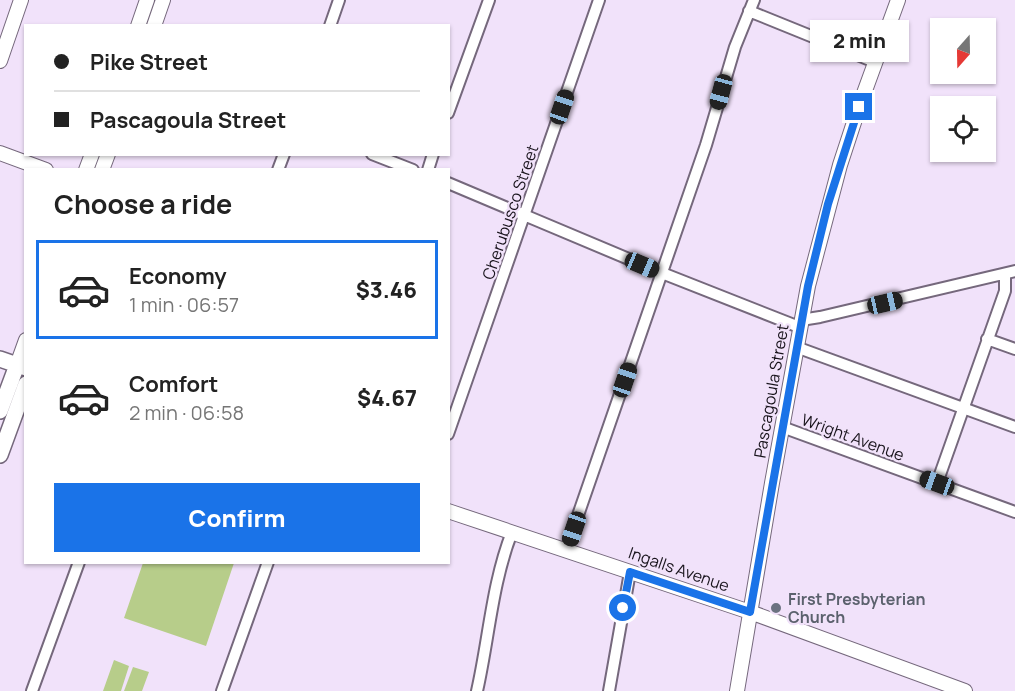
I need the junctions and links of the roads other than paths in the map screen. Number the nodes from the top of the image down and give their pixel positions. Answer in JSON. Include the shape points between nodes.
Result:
{"nodes":[{"id":1,"x":21,"y":0,"type":"edge"},
{"id":2,"x":147,"y":0,"type":"edge"},
{"id":3,"x":163,"y":0,"type":"edge"},
{"id":4,"x":339,"y":0,"type":"edge"},
{"id":5,"x":489,"y":0,"type":"edge"},
{"id":6,"x":599,"y":0,"type":"edge"},
{"id":7,"x":754,"y":0,"type":"edge"},
{"id":8,"x":898,"y":0,"type":"edge"},
{"id":9,"x":749,"y":11,"type":"junction"},
{"id":10,"x":139,"y":24,"type":"edge"},
{"id":11,"x":155,"y":24,"type":"edge"},
{"id":12,"x":331,"y":24,"type":"edge"},
{"id":13,"x":0,"y":61,"type":"edge"},
{"id":14,"x":875,"y":62,"type":"junction"},
{"id":15,"x":450,"y":107,"type":"edge"},
{"id":16,"x":0,"y":153,"type":"edge"},
{"id":17,"x":377,"y":156,"type":"edge"},
{"id":18,"x":41,"y":168,"type":"edge"},
{"id":19,"x":408,"y":168,"type":"edge"},
{"id":20,"x":450,"y":184,"type":"edge"},
{"id":21,"x":524,"y":215,"type":"junction"},
{"id":22,"x":662,"y":273,"type":"junction"},
{"id":23,"x":1010,"y":273,"type":"edge"},
{"id":24,"x":800,"y":323,"type":"junction"},
{"id":25,"x":987,"y":339,"type":"junction"},
{"id":26,"x":795,"y":347,"type":"junction"},
{"id":27,"x":1015,"y":349,"type":"edge"},
{"id":28,"x":24,"y":350,"type":"edge"},
{"id":29,"x":0,"y":359,"type":"edge"},
{"id":30,"x":21,"y":366,"type":"edge"},
{"id":31,"x":24,"y":389,"type":"edge"},
{"id":32,"x":963,"y":408,"type":"junction"},
{"id":33,"x":0,"y":411,"type":"edge"},
{"id":34,"x":782,"y":427,"type":"junction"},
{"id":35,"x":1015,"y":427,"type":"edge"},
{"id":36,"x":450,"y":428,"type":"edge"},
{"id":37,"x":0,"y":455,"type":"edge"},
{"id":38,"x":937,"y":483,"type":"junction"},
{"id":39,"x":450,"y":512,"type":"edge"},
{"id":40,"x":1015,"y":512,"type":"edge"},
{"id":41,"x":512,"y":532,"type":"junction"},
{"id":42,"x":566,"y":550,"type":"junction"},
{"id":43,"x":78,"y":564,"type":"edge"},
{"id":44,"x":267,"y":564,"type":"edge"},
{"id":45,"x":630,"y":572,"type":"junction"},
{"id":46,"x":750,"y":612,"type":"junction"},
{"id":47,"x":32,"y":691,"type":"edge"},
{"id":48,"x":222,"y":691,"type":"edge"},
{"id":49,"x":477,"y":691,"type":"edge"},
{"id":50,"x":609,"y":691,"type":"edge"},
{"id":51,"x":737,"y":691,"type":"edge"},
{"id":52,"x":965,"y":691,"type":"edge"}],
"edges":[{"from":1,"to":13,"type":"street"},
{"from":2,"to":10,"type":"street"},
{"from":3,"to":11,"type":"street"},
{"from":4,"to":12,"type":"street"},
{"from":5,"to":15,"type":"street"},
{"from":6,"to":21,"type":"street","name":"Cherubusco Street"},
{"from":7,"to":9,"type":"street"},
{"from":8,"to":14,"type":"street","name":"Pascagoula Street"},
{"from":9,"to":14,"type":"street"},
{"from":9,"to":22,"type":"street"},
{"from":14,"to":24,"type":"street","name":"Pascagoula Street","via":[[837,175]]},
{"from":16,"to":18,"type":"street"},
{"from":17,"to":19,"type":"street"},
{"from":20,"to":21,"type":"street"},
{"from":21,"to":22,"type":"street"},
{"from":21,"to":36,"type":"street","name":"Cherubusco Street"},
{"from":22,"to":24,"type":"street"},
{"from":22,"to":42,"type":"street"},
{"from":23,"to":24,"type":"street"},
{"from":23,"to":25,"type":"street"},
{"from":24,"to":26,"type":"street","name":"Pascagoula Street"},
{"from":25,"to":27,"type":"street"},
{"from":25,"to":32,"type":"street"},
{"from":26,"to":32,"type":"street"},
{"from":26,"to":34,"type":"street","name":"Pascagoula Street"},
{"from":28,"to":30,"type":"street"},
{"from":29,"to":30,"type":"main road"},
{"from":30,"to":33,"type":"main road"},
{"from":31,"to":37,"type":"main road"},
{"from":32,"to":35,"type":"street"},
{"from":32,"to":38,"type":"street"},
{"from":34,"to":38,"type":"street","name":"Wright Avenue"},
{"from":34,"to":46,"type":"street","name":"Pascagoula Street"},
{"from":38,"to":40,"type":"street","name":"Wright Avenue"},
{"from":39,"to":41,"type":"street","name":"Ingalls Avenue"},
{"from":41,"to":42,"type":"street","name":"Ingalls Avenue"},
{"from":41,"to":49,"type":"street","via":[[498,575]]},
{"from":42,"to":45,"type":"street","name":"Ingalls Avenue"},
{"from":43,"to":47,"type":"street"},
{"from":44,"to":48,"type":"street"},
{"from":45,"to":46,"type":"street","name":"Ingalls Avenue"},
{"from":45,"to":50,"type":"street"},
{"from":46,"to":51,"type":"street","name":"Pascagoula Street"},
{"from":46,"to":52,"type":"street","name":"Ingalls Avenue"}]}
